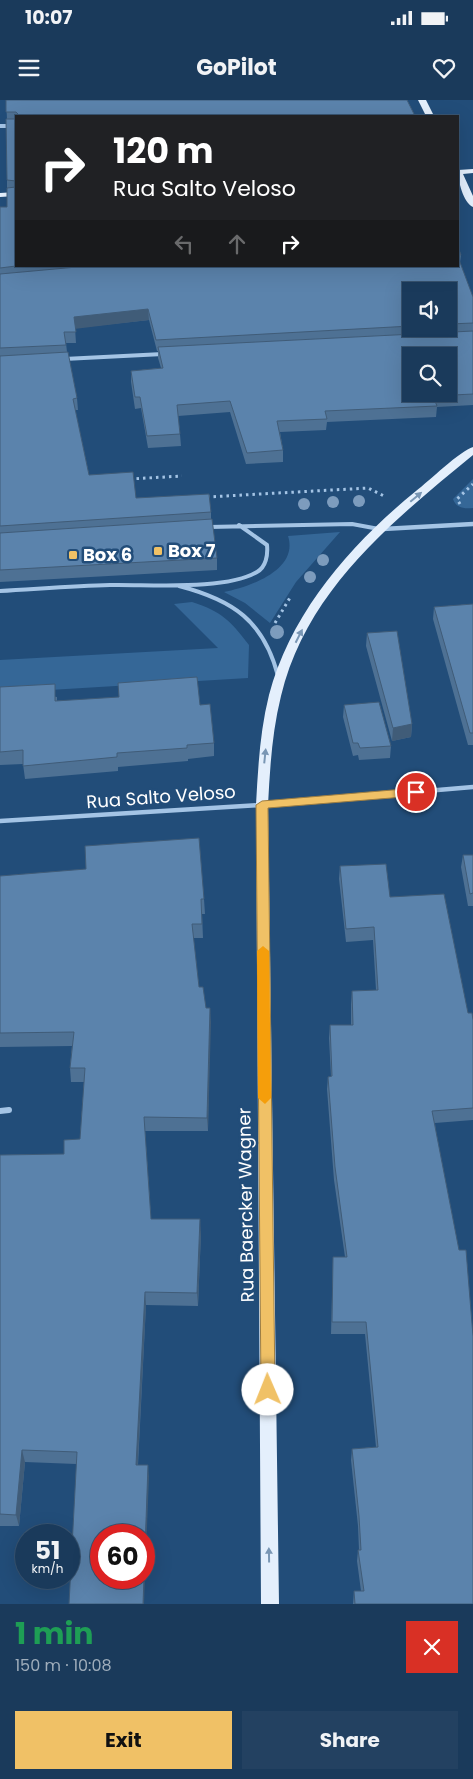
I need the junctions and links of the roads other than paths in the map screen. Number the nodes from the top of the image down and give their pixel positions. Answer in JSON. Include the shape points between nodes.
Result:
{"nodes":[{"id":1,"x":422,"y":100,"type":"edge"},
{"id":2,"x":430,"y":115,"type":"edge"},
{"id":3,"x":0,"y":126,"type":"edge"},
{"id":4,"x":15,"y":126,"type":"edge"},
{"id":5,"x":473,"y":171,"type":"edge"},
{"id":6,"x":459,"y":172,"type":"edge"},
{"id":7,"x":459,"y":174,"type":"edge"},
{"id":8,"x":15,"y":194,"type":"edge"},
{"id":9,"x":0,"y":195,"type":"edge"},
{"id":10,"x":473,"y":205,"type":"edge"},
{"id":11,"x":166,"y":354,"type":"edge"},
{"id":12,"x":59,"y":360,"type":"edge"},
{"id":13,"x":473,"y":450,"type":"edge"},
{"id":14,"x":473,"y":524,"type":"edge"},
{"id":15,"x":239,"y":525,"type":"junction"},
{"id":16,"x":201,"y":527,"type":"edge"},
{"id":17,"x":380,"y":529,"type":"junction"},
{"id":18,"x":175,"y":584,"type":"junction"},
{"id":19,"x":0,"y":592,"type":"edge"},
{"id":20,"x":280,"y":681,"type":"junction"},
{"id":21,"x":473,"y":788,"type":"edge"},
{"id":22,"x":262,"y":805,"type":"junction"},
{"id":23,"x":0,"y":821,"type":"edge"},
{"id":24,"x":9,"y":1110,"type":"dead end"},
{"id":25,"x":0,"y":1111,"type":"edge"},
{"id":26,"x":270,"y":1604,"type":"edge"}],
"edges":[{"from":1,"to":2,"type":"main road"},
{"from":3,"to":4,"type":"street"},
{"from":5,"to":6,"type":"main road"},
{"from":7,"to":10,"type":"main road"},
{"from":8,"to":9,"type":"main road"},
{"from":11,"to":12,"type":"street"},
{"from":17,"to":13,"type":"main road","name":"Rua Baercker Wagner","one_way":true},
{"from":14,"to":17,"type":"street"},
{"from":15,"to":16,"type":"lane"},
{"from":15,"to":17,"type":"lane","via":[[352,524]]},
{"from":15,"to":18,"type":"lane","via":[[267,545],[264,565],[258,571],[229,580]]},
{"from":20,"to":17,"type":"main road","name":"Rua Baercker Wagner","one_way":true,"via":[[318,602],[363,544]]},
{"from":18,"to":19,"type":"lane"},
{"from":18,"to":20,"type":"lane","via":[[215,598],[249,621],[266,640]]},
{"from":22,"to":20,"type":"main road","name":"Rua Baercker Wagner","one_way":true,"via":[[270,717]]},
{"from":21,"to":22,"type":"street","name":"Rua Salto Veloso"},
{"from":22,"to":23,"type":"street","name":"Rua Salto Veloso"},
{"from":26,"to":22,"type":"main road","name":"Rua Baercker Wagner","one_way":true},
{"from":24,"to":25,"type":"street"}]}
